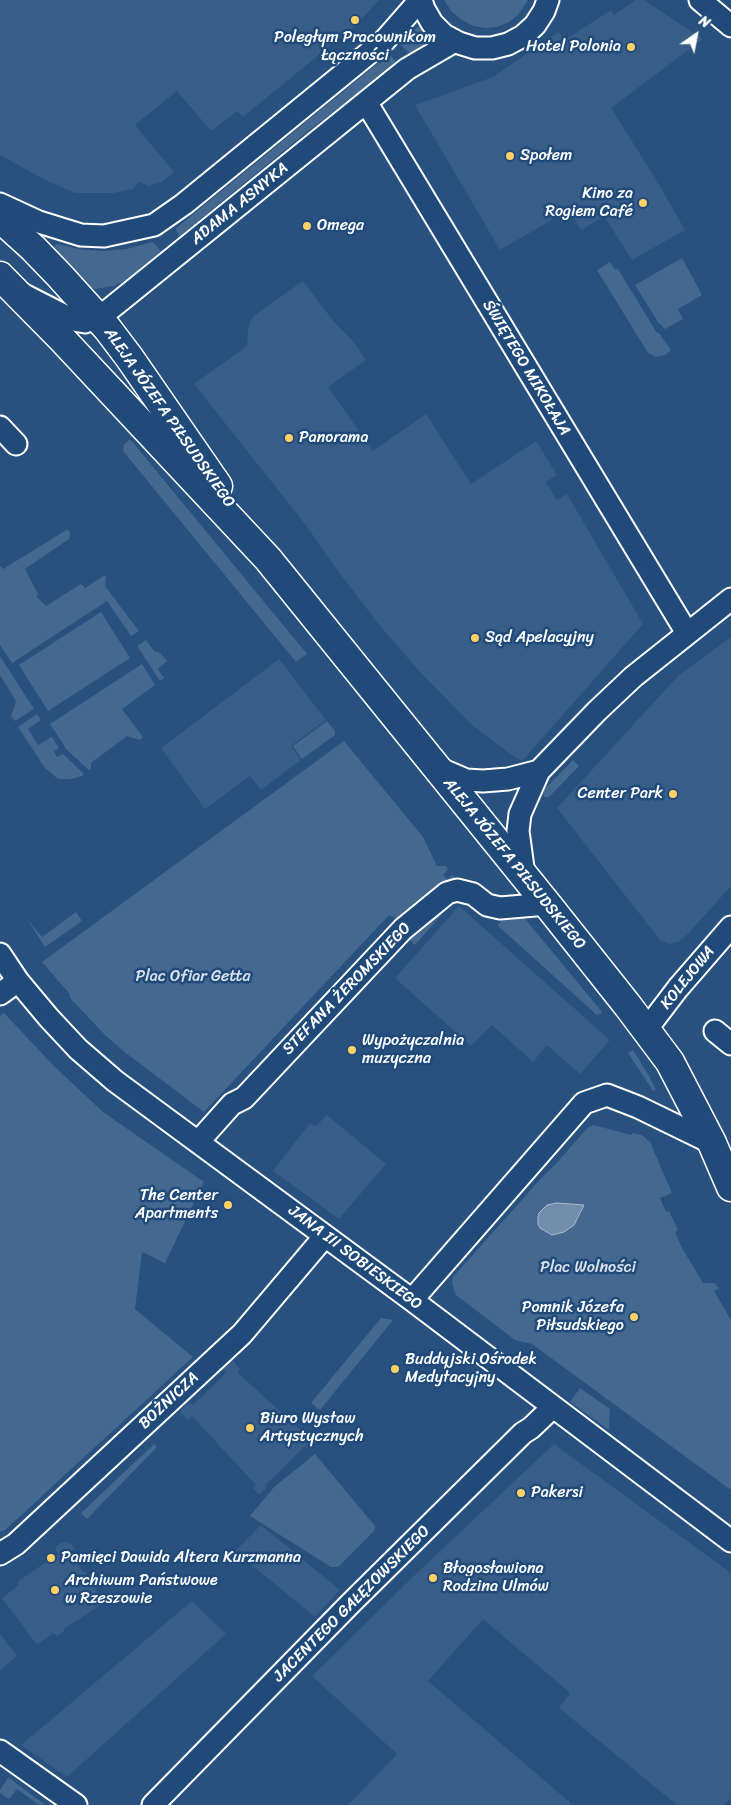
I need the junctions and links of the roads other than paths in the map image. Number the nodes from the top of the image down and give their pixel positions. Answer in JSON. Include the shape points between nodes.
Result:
{"nodes":[{"id":1,"x":421,"y":0,"type":"edge"},
{"id":2,"x":548,"y":0,"type":"edge"},
{"id":3,"x":700,"y":0,"type":"edge"},
{"id":4,"x":731,"y":26,"type":"edge"},
{"id":5,"x":455,"y":41,"type":"junction"},
{"id":6,"x":366,"y":102,"type":"junction"},
{"id":7,"x":0,"y":204,"type":"edge"},
{"id":8,"x":0,"y":218,"type":"edge"},
{"id":9,"x":8,"y":284,"type":"edge"},
{"id":10,"x":96,"y":317,"type":"junction"},
{"id":11,"x":0,"y":427,"type":"edge"},
{"id":12,"x":16,"y":444,"type":"dead end"},
{"id":13,"x":268,"y":559,"type":"junction"},
{"id":14,"x":731,"y":600,"type":"edge"},
{"id":15,"x":687,"y":633,"type":"junction"},
{"id":16,"x":438,"y":768,"type":"junction"},
{"id":17,"x":539,"y":771,"type":"junction"},
{"id":18,"x":524,"y":875,"type":"junction"},
{"id":19,"x":547,"y":904,"type":"junction"},
{"id":20,"x":731,"y":926,"type":"edge"},
{"id":21,"x":0,"y":954,"type":"edge"},
{"id":22,"x":18,"y":981,"type":"junction"},
{"id":23,"x":0,"y":994,"type":"edge"},
{"id":24,"x":646,"y":1030,"type":"junction"},
{"id":25,"x":198,"y":1142,"type":"junction"},
{"id":26,"x":712,"y":1143,"type":"junction"},
{"id":27,"x":731,"y":1187,"type":"edge"},
{"id":28,"x":325,"y":1236,"type":"junction"},
{"id":29,"x":412,"y":1300,"type":"junction"},
{"id":30,"x":553,"y":1407,"type":"junction"},
{"id":31,"x":731,"y":1541,"type":"edge"},
{"id":32,"x":0,"y":1554,"type":"edge"},
{"id":33,"x":0,"y":1751,"type":"edge"},
{"id":34,"x":76,"y":1805,"type":"edge"},
{"id":35,"x":153,"y":1805,"type":"edge"}],
"edges":[{"from":1,"to":5,"type":"street","via":[[432,23]]},
{"from":1,"to":7,"type":"street","via":[[385,40],[154,225],[104,236],[81,235],[39,222]]},
{"from":2,"to":5,"type":"street","via":[[535,25],[508,44],[475,48]]},
{"from":3,"to":4,"type":"street"},
{"from":5,"to":6,"type":"street","name":"ADAMA ASNYKA","via":[[407,69]]},
{"from":6,"to":10,"type":"street","name":"ADAMA ASNYKA","via":[[110,310]]},
{"from":6,"to":15,"type":"street","name":"ŚWIĘTEGO MIKOŁAJA"},
{"from":8,"to":10,"type":"main road","name":"ALEJA JÓZEFA PIŁSUDSKIEGO","via":[[33,248]]},
{"from":9,"to":10,"type":"street","name":"ADAMA ASNYKA","via":[[73,320],[85,322]]},
{"from":9,"to":13,"type":"main road","name":"ALEJA JÓZEFA PIŁSUDSKIEGO"},
{"from":10,"to":13,"type":"main road","name":"ALEJA JÓZEFA PIŁSUDSKIEGO","via":[[129,357]]},
{"from":11,"to":12,"type":"street"},
{"from":13,"to":16,"type":"main road","name":"ALEJA JÓZEFA PIŁSUDSKIEGO"},
{"from":14,"to":15,"type":"street"},
{"from":15,"to":17,"type":"street","via":[[627,682]]},
{"from":16,"to":17,"type":"street","via":[[466,780],[483,781]]},
{"from":16,"to":18,"type":"main road","name":"ALEJA JÓZEFA PIŁSUDSKIEGO"},
{"from":17,"to":18,"type":"street","via":[[520,814],[518,831]]},
{"from":18,"to":19,"type":"main road","name":"ALEJA JÓZEFA PIŁSUDSKIEGO"},
{"from":19,"to":24,"type":"main road","name":"ALEJA JÓZEFA PIŁSUDSKIEGO"},
{"from":19,"to":25,"type":"street","name":"STEFANA ŻEROMSKIEGO","via":[[500,908],[487,905],[473,894],[457,890],[447,893],[403,929],[244,1098],[232,1104]]},
{"from":20,"to":24,"type":"street","name":"KOLEJOWA"},
{"from":21,"to":22,"type":"street","name":"JANA III SOBIESKIEGO"},
{"from":22,"to":23,"type":"street"},
{"from":22,"to":25,"type":"street","name":"JANA III SOBIESKIEGO","via":[[49,1018],[115,1081]]},
{"from":24,"to":26,"type":"main road","name":"ALEJA JÓZEFA PIŁSUDSKIEGO","via":[[670,1062]]},
{"from":25,"to":28,"type":"street","name":"JANA III SOBIESKIEGO"},
{"from":26,"to":27,"type":"main road","name":"ALEJA JÓZEFA PIŁSUDSKIEGO"},
{"from":26,"to":29,"type":"street","via":[[638,1107],[607,1096],[584,1103]]},
{"from":28,"to":29,"type":"street","name":"JANA III SOBIESKIEGO"},
{"from":28,"to":32,"type":"street","name":"BOŻNICZA","via":[[242,1334],[16,1544]]},
{"from":29,"to":30,"type":"street","name":"JANA III SOBIESKIEGO"},
{"from":30,"to":31,"type":"street","name":"JANA III SOBIESKIEGO"},
{"from":30,"to":35,"type":"street","name":"JACENTEGO GAŁĘZOWSKIEGO","via":[[351,1603]]},
{"from":33,"to":34,"type":"street"}]}
